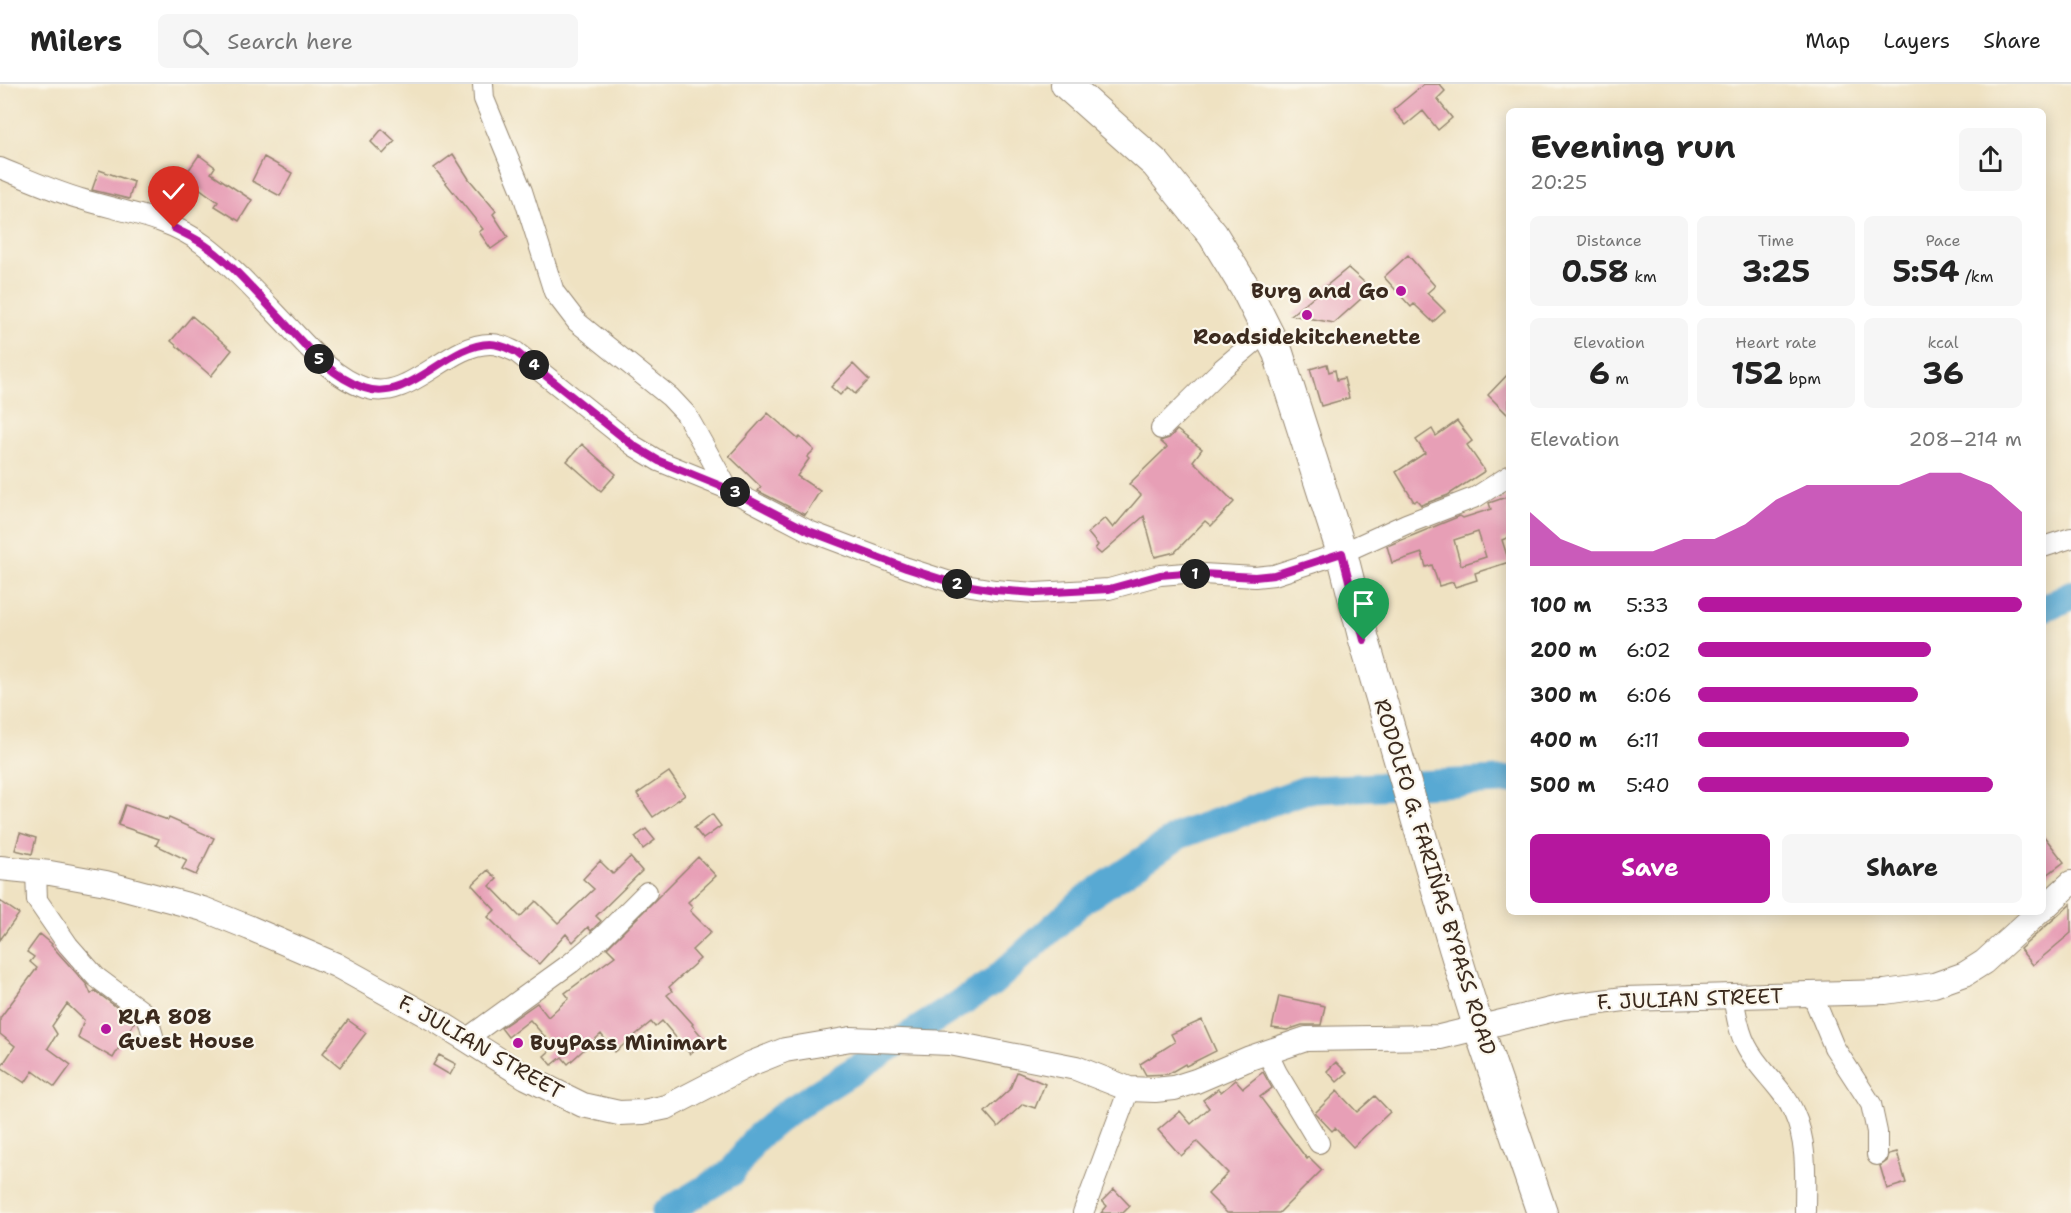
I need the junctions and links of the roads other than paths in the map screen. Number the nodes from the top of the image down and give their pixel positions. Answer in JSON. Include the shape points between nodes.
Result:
{"nodes":[{"id":1,"x":483,"y":84,"type":"edge"},
{"id":2,"x":1066,"y":84,"type":"edge"},
{"id":3,"x":0,"y":168,"type":"edge"},
{"id":4,"x":1267,"y":331,"type":"junction"},
{"id":5,"x":1161,"y":429,"type":"dead end"},
{"id":6,"x":1506,"y":478,"type":"edge"},
{"id":7,"x":728,"y":489,"type":"junction"},
{"id":8,"x":2071,"y":538,"type":"edge"},
{"id":9,"x":2046,"y":546,"type":"edge"},
{"id":10,"x":1342,"y":553,"type":"junction"},
{"id":11,"x":0,"y":868,"type":"edge"},
{"id":12,"x":36,"y":872,"type":"junction"},
{"id":13,"x":2068,"y":890,"type":"edge"},
{"id":14,"x":647,"y":892,"type":"dead end"},
{"id":15,"x":2046,"y":907,"type":"edge"},
{"id":16,"x":2036,"y":915,"type":"edge"},
{"id":17,"x":1812,"y":994,"type":"junction"},
{"id":18,"x":1733,"y":996,"type":"junction"},
{"id":19,"x":1479,"y":1029,"type":"junction"},
{"id":20,"x":153,"y":1036,"type":"dead end"},
{"id":21,"x":466,"y":1039,"type":"junction"},
{"id":22,"x":1267,"y":1052,"type":"junction"},
{"id":23,"x":1129,"y":1089,"type":"junction"},
{"id":24,"x":1319,"y":1143,"type":"dead end"},
{"id":25,"x":1877,"y":1155,"type":"dead end"},
{"id":26,"x":1083,"y":1213,"type":"edge"},
{"id":27,"x":1542,"y":1213,"type":"edge"},
{"id":28,"x":1805,"y":1213,"type":"edge"}],
"edges":[{"from":1,"to":7,"type":"street","via":[[484,99],[522,191],[554,292],[577,322],[686,414]]},
{"from":2,"to":4,"type":"main road","name":"RODOLFO G. FARIÑAS BYPASS ROAD","via":[[1156,164],[1206,226]]},
{"from":3,"to":7,"type":"street","via":[[80,199],[150,218],[202,243],[247,283],[323,363],[365,388],[376,391],[398,387],[468,349],[502,345],[552,379],[634,446],[666,464]]},
{"from":4,"to":5,"type":"street"},
{"from":4,"to":10,"type":"main road","name":"RODOLFO G. FARIÑAS BYPASS ROAD","via":[[1278,353]]},
{"from":6,"to":10,"type":"street","via":[[1476,497]]},
{"from":7,"to":10,"type":"street","via":[[809,531],[953,583],[995,590],[1035,593],[1109,589],[1160,575],[1185,573],[1274,575]]},
{"from":8,"to":9,"type":"street"},
{"from":10,"to":19,"type":"main road","name":"RODOLFO G. FARIÑAS BYPASS ROAD"},
{"from":11,"to":12,"type":"street","name":"F. JULIAN STREET"},
{"from":12,"to":20,"type":"street","via":[[37,900],[68,945],[96,977],[147,1015]]},
{"from":12,"to":21,"type":"street","name":"F. JULIAN STREET","via":[[106,883],[203,909],[336,965]]},
{"from":13,"to":15,"type":"street"},
{"from":14,"to":21,"type":"street","via":[[571,963]]},
{"from":16,"to":17,"type":"street","name":"F. JULIAN STREET","via":[[1984,962],[1934,985],[1885,992]]},
{"from":17,"to":18,"type":"street","name":"F. JULIAN STREET"},
{"from":17,"to":25,"type":"street","via":[[1834,1047],[1871,1104]]},
{"from":18,"to":19,"type":"street","name":"F. JULIAN STREET","via":[[1596,1001]]},
{"from":18,"to":28,"type":"street","via":[[1746,1045],[1793,1110],[1800,1127]]},
{"from":19,"to":22,"type":"street","name":"F. JULIAN STREET","via":[[1423,1038],[1306,1039]]},
{"from":19,"to":27,"type":"main road","name":"RODOLFO G. FARIÑAS BYPASS ROAD"},
{"from":21,"to":23,"type":"street","name":"F. JULIAN STREET","via":[[526,1077],[583,1105],[619,1113],[667,1107],[785,1050],[851,1038],[950,1043],[1076,1068]]},
{"from":22,"to":23,"type":"street","name":"F. JULIAN STREET","via":[[1174,1088]]},
{"from":22,"to":24,"type":"street"},
{"from":23,"to":26,"type":"street"}]}
